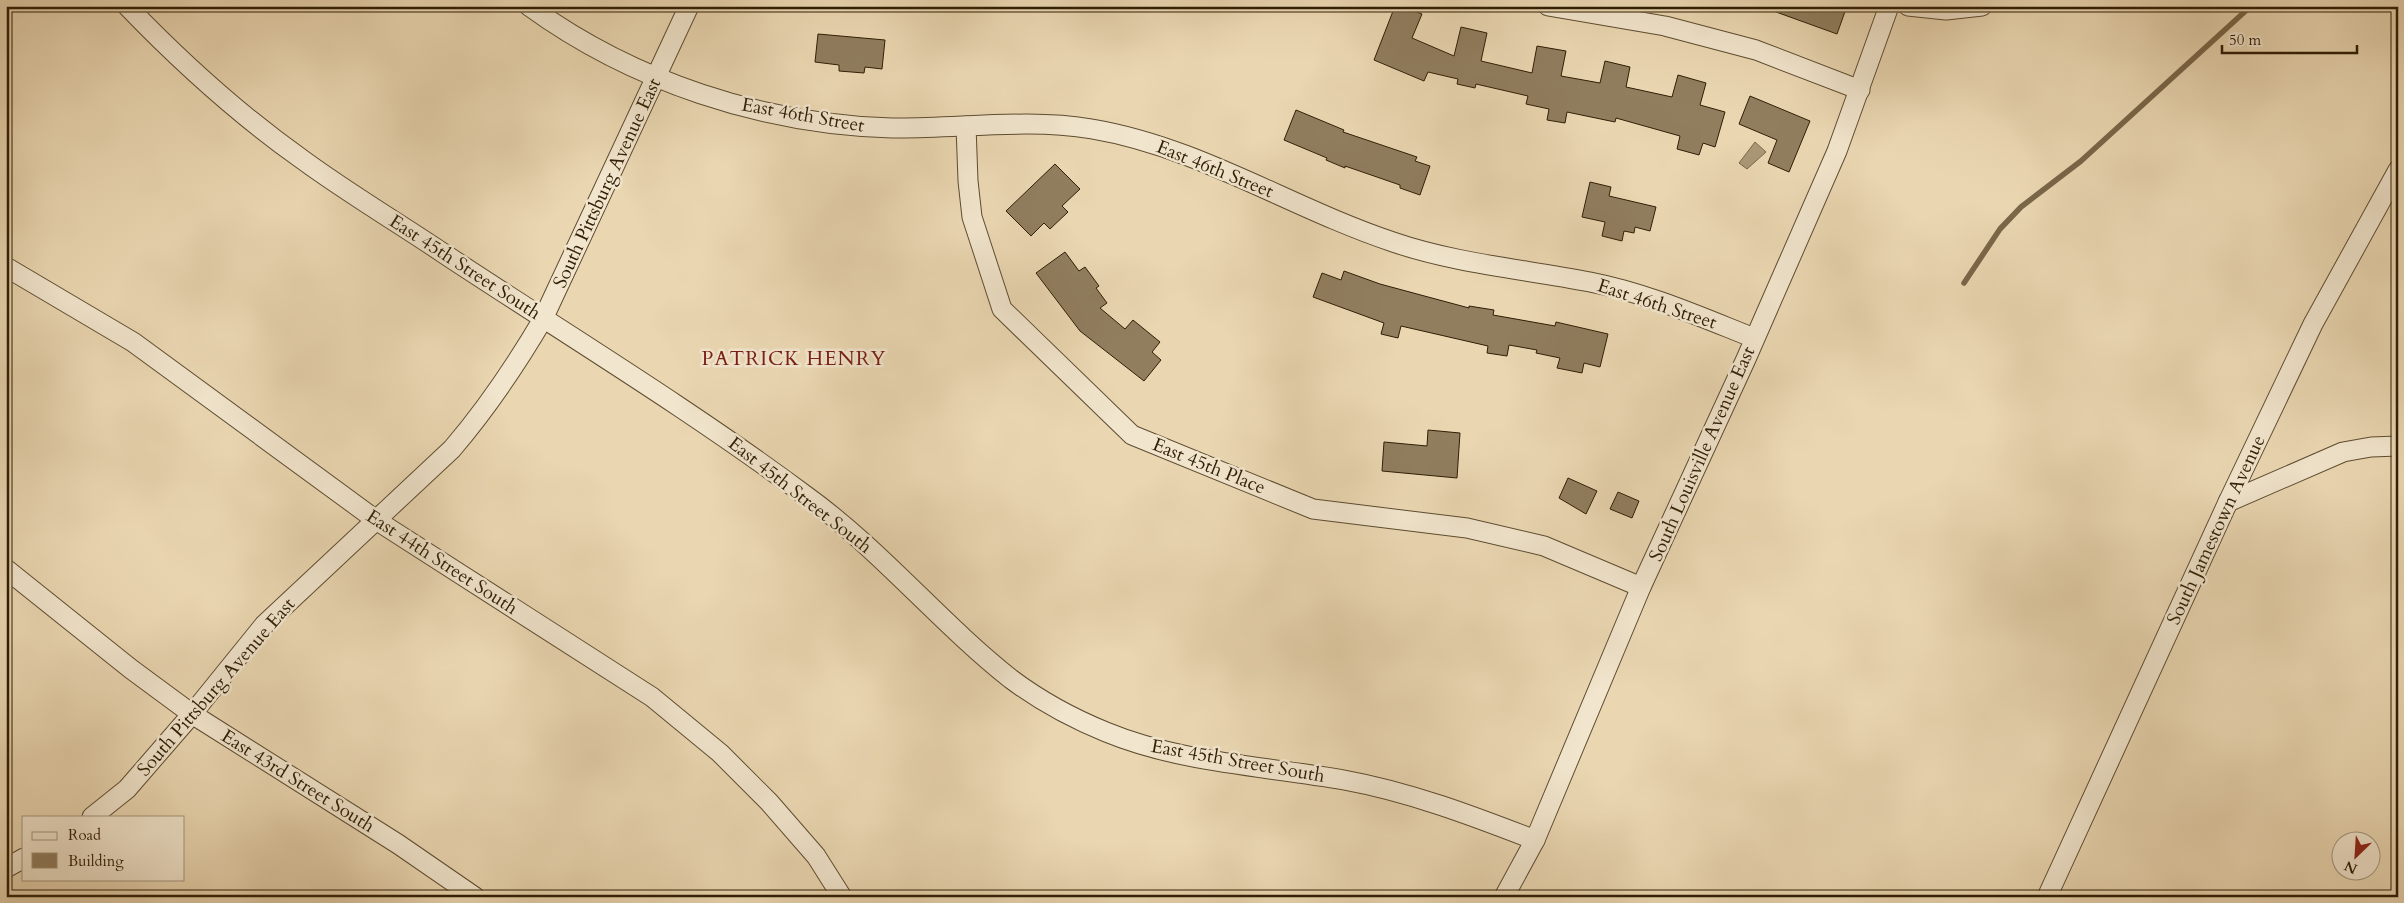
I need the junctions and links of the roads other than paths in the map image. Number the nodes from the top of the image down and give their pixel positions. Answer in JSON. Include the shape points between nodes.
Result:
{"nodes":[{"id":1,"x":127,"y":6,"type":"edge"},
{"id":2,"x":529,"y":6,"type":"edge"},
{"id":3,"x":689,"y":6,"type":"edge"},
{"id":4,"x":1548,"y":6,"type":"edge"},
{"id":5,"x":1889,"y":6,"type":"edge"},
{"id":6,"x":1908,"y":6,"type":"edge"},
{"id":7,"x":1982,"y":6,"type":"edge"},
{"id":8,"x":657,"y":76,"type":"junction"},
{"id":9,"x":1860,"y":90,"type":"junction"},
{"id":10,"x":966,"y":126,"type":"junction"},
{"id":11,"x":2398,"y":170,"type":"edge"},
{"id":12,"x":6,"y":267,"type":"edge"},
{"id":13,"x":542,"y":319,"type":"junction"},
{"id":14,"x":1754,"y":338,"type":"junction"},
{"id":15,"x":2398,"y":446,"type":"edge"},
{"id":16,"x":2228,"y":502,"type":"junction"},
{"id":17,"x":376,"y":520,"type":"junction"},
{"id":18,"x":6,"y":569,"type":"edge"},
{"id":19,"x":1642,"y":587,"type":"junction"},
{"id":20,"x":192,"y":714,"type":"junction"},
{"id":21,"x":93,"y":816,"type":"edge"},
{"id":22,"x":1535,"y":840,"type":"junction"},
{"id":23,"x":22,"y":859,"type":"edge"},
{"id":24,"x":6,"y":868,"type":"edge"},
{"id":25,"x":475,"y":897,"type":"edge"},
{"id":26,"x":842,"y":897,"type":"edge"},
{"id":27,"x":1504,"y":897,"type":"edge"},
{"id":28,"x":2047,"y":897,"type":"edge"}],
"edges":[{"from":1,"to":13,"type":"street","name":"East 45th Street South","via":[[243,112],[302,160]]},
{"from":2,"to":8,"type":"street","name":"East 46th Street","via":[[598,49]]},
{"from":3,"to":8,"type":"street","name":"South Pittsburg Avenue East"},
{"from":4,"to":9,"type":"street","via":[[1665,26],[1756,50]]},
{"from":5,"to":9,"type":"street","name":"South Louisville Avenue East"},
{"from":6,"to":7,"type":"street","via":[[1946,10]]},
{"from":8,"to":10,"type":"street","name":"East 46th Street","via":[[721,100],[840,125],[894,128]]},
{"from":8,"to":13,"type":"street","name":"South Pittsburg Avenue East"},
{"from":9,"to":14,"type":"street","name":"South Louisville Avenue East"},
{"from":10,"to":14,"type":"street","name":"East 46th Street","via":[[1044,125],[1090,129],[1136,139],[1183,153],[1320,214],[1396,243],[1638,294]]},
{"from":10,"to":19,"type":"street","name":"East 45th Place","via":[[972,217],[1002,309],[1132,435],[1313,509],[1467,528],[1544,546]]},
{"from":11,"to":16,"type":"street","name":"South Jamestown Avenue","via":[[2314,324]]},
{"from":12,"to":17,"type":"street","name":"East 44th Street South","via":[[133,342]]},
{"from":13,"to":17,"type":"street","name":"South Pittsburg Avenue East","via":[[515,367],[452,449]]},
{"from":13,"to":22,"type":"street","name":"East 45th Street South","via":[[727,437],[816,502],[1014,682],[1063,710],[1107,732],[1155,748],[1209,760],[1347,780],[1424,799]]},
{"from":14,"to":19,"type":"street","name":"South Louisville Avenue East"},
{"from":15,"to":16,"type":"street","via":[[2343,452]]},
{"from":16,"to":28,"type":"street","name":"South Jamestown Avenue"},
{"from":17,"to":20,"type":"street","name":"South Pittsburg Avenue East","via":[[264,625]]},
{"from":17,"to":26,"type":"street","name":"East 44th Street South","via":[[652,697],[720,753],[769,802],[816,856]]},
{"from":18,"to":20,"type":"street","name":"East 43rd Street South"},
{"from":19,"to":22,"type":"street","name":"South Louisville Avenue East"},
{"from":20,"to":21,"type":"street","name":"South Pittsburg Avenue East","via":[[127,789]]},
{"from":20,"to":25,"type":"street","name":"East 43rd Street South","via":[[390,839]]},
{"from":22,"to":27,"type":"street","name":"South Louisville Avenue East"},
{"from":23,"to":24,"type":"street"}]}
